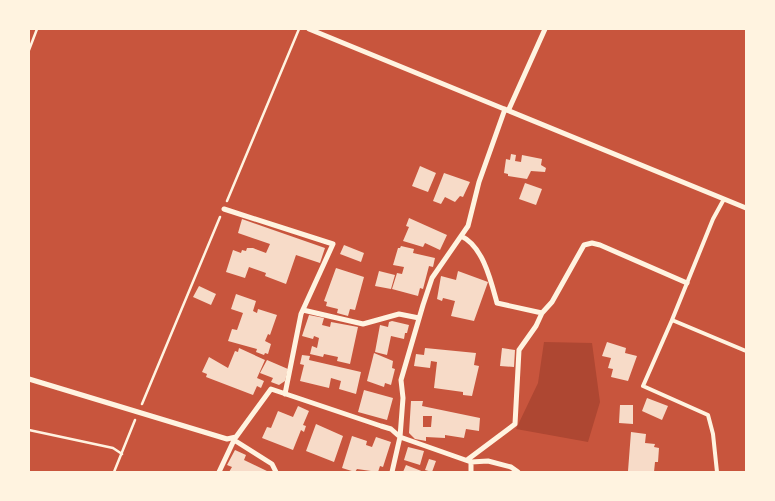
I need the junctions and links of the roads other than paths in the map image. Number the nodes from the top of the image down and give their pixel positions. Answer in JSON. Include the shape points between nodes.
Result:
{"nodes":[{"id":1,"x":309,"y":29,"type":"edge"},
{"id":2,"x":544,"y":29,"type":"edge"},
{"id":3,"x":507,"y":109,"type":"junction"},
{"id":4,"x":724,"y":199,"type":"junction"},
{"id":5,"x":224,"y":208,"type":"road end"},
{"id":6,"x":746,"y":208,"type":"edge"},
{"id":7,"x":461,"y":236,"type":"junction"},
{"id":8,"x":687,"y":283,"type":"junction"},
{"id":9,"x":303,"y":310,"type":"junction"},
{"id":10,"x":542,"y":313,"type":"junction"},
{"id":11,"x":419,"y":318,"type":"junction"},
{"id":12,"x":672,"y":320,"type":"junction"},
{"id":13,"x":746,"y":351,"type":"edge"},
{"id":14,"x":29,"y":379,"type":"edge"},
{"id":15,"x":285,"y":394,"type":"junction"},
{"id":16,"x":400,"y":437,"type":"junction"},
{"id":17,"x":235,"y":439,"type":"junction"},
{"id":18,"x":469,"y":461,"type":"junction"},
{"id":19,"x":219,"y":472,"type":"edge"},
{"id":20,"x":276,"y":472,"type":"edge"},
{"id":21,"x":392,"y":472,"type":"edge"},
{"id":22,"x":471,"y":472,"type":"edge"},
{"id":23,"x":518,"y":472,"type":"edge"},
{"id":24,"x":717,"y":472,"type":"edge"}],
"edges":[{"from":1,"to":3,"type":"street"},
{"from":2,"to":3,"type":"street"},
{"from":3,"to":4,"type":"street"},
{"from":3,"to":7,"type":"street","via":[[479,182],[468,226]]},
{"from":4,"to":6,"type":"street"},
{"from":4,"to":8,"type":"lane"},
{"from":5,"to":9,"type":"street","via":[[333,244]]},
{"from":7,"to":10,"type":"street","via":[[471,241],[492,280],[497,303]]},
{"from":7,"to":11,"type":"street","via":[[432,278]]},
{"from":8,"to":10,"type":"street","via":[[592,243],[584,245],[552,302]]},
{"from":8,"to":12,"type":"lane"},
{"from":9,"to":11,"type":"street","via":[[363,324],[400,314]]},
{"from":9,"to":15,"type":"street"},
{"from":10,"to":18,"type":"street","via":[[519,350],[515,424]]},
{"from":11,"to":16,"type":"street","via":[[401,380]]},
{"from":12,"to":13,"type":"lane"},
{"from":12,"to":24,"type":"lane","via":[[644,386],[708,415]]},
{"from":14,"to":17,"type":"street"},
{"from":15,"to":16,"type":"street","via":[[386,427]]},
{"from":15,"to":17,"type":"street","via":[[270,389]]},
{"from":16,"to":18,"type":"street"},
{"from":16,"to":21,"type":"street"},
{"from":17,"to":19,"type":"street"},
{"from":17,"to":20,"type":"street","via":[[272,464]]},
{"from":18,"to":22,"type":"street"},
{"from":18,"to":23,"type":"street","via":[[488,461]]}]}
